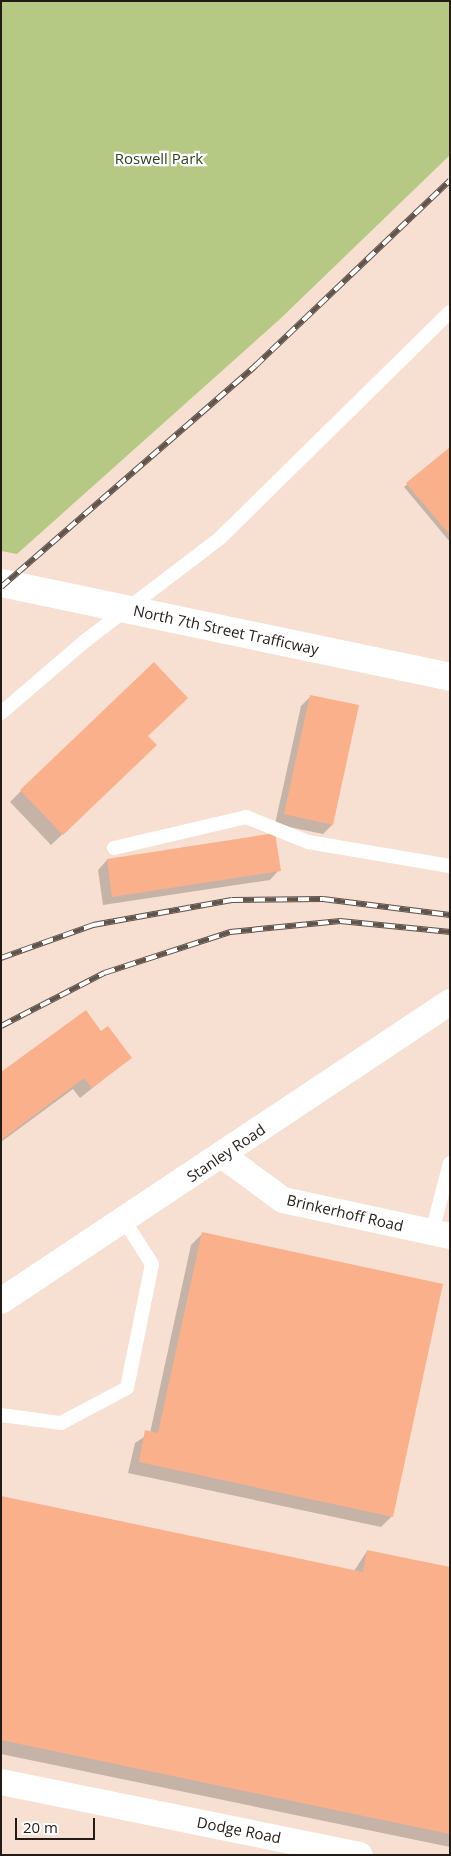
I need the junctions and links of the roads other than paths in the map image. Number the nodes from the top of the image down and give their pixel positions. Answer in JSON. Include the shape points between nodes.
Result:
{"nodes":[{"id":1,"x":450,"y":312,"type":"edge"},
{"id":2,"x":1,"y":583,"type":"edge"},
{"id":3,"x":450,"y":677,"type":"edge"},
{"id":4,"x":1,"y":713,"type":"edge"},
{"id":5,"x":114,"y":848,"type":"dead end"},
{"id":6,"x":450,"y":866,"type":"edge"},
{"id":7,"x":450,"y":1002,"type":"edge"},
{"id":8,"x":223,"y":1156,"type":"junction"},
{"id":9,"x":450,"y":1163,"type":"edge"},
{"id":10,"x":124,"y":1220,"type":"junction"},
{"id":11,"x":441,"y":1234,"type":"edge"},
{"id":12,"x":1,"y":1301,"type":"edge"},
{"id":13,"x":1,"y":1415,"type":"edge"},
{"id":14,"x":1,"y":1782,"type":"edge"},
{"id":15,"x":360,"y":1855,"type":"edge"}],
"edges":[{"from":1,"to":4,"type":"lane","via":[[220,538],[85,641]]},
{"from":2,"to":3,"type":"main road","name":"North 7th Street Trafficway"},
{"from":5,"to":6,"type":"lane","via":[[246,817],[308,842]]},
{"from":7,"to":8,"type":"street","name":"Stanley Road"},
{"from":8,"to":10,"type":"street","name":"Stanley Road"},
{"from":8,"to":11,"type":"street","name":"Brinkerhoff Road","via":[[283,1200]]},
{"from":9,"to":11,"type":"lane"},
{"from":10,"to":12,"type":"street","name":"Stanley Road"},
{"from":10,"to":13,"type":"lane","via":[[152,1264],[127,1388],[61,1423]]},
{"from":14,"to":15,"type":"street","name":"Dodge Road"}]}
